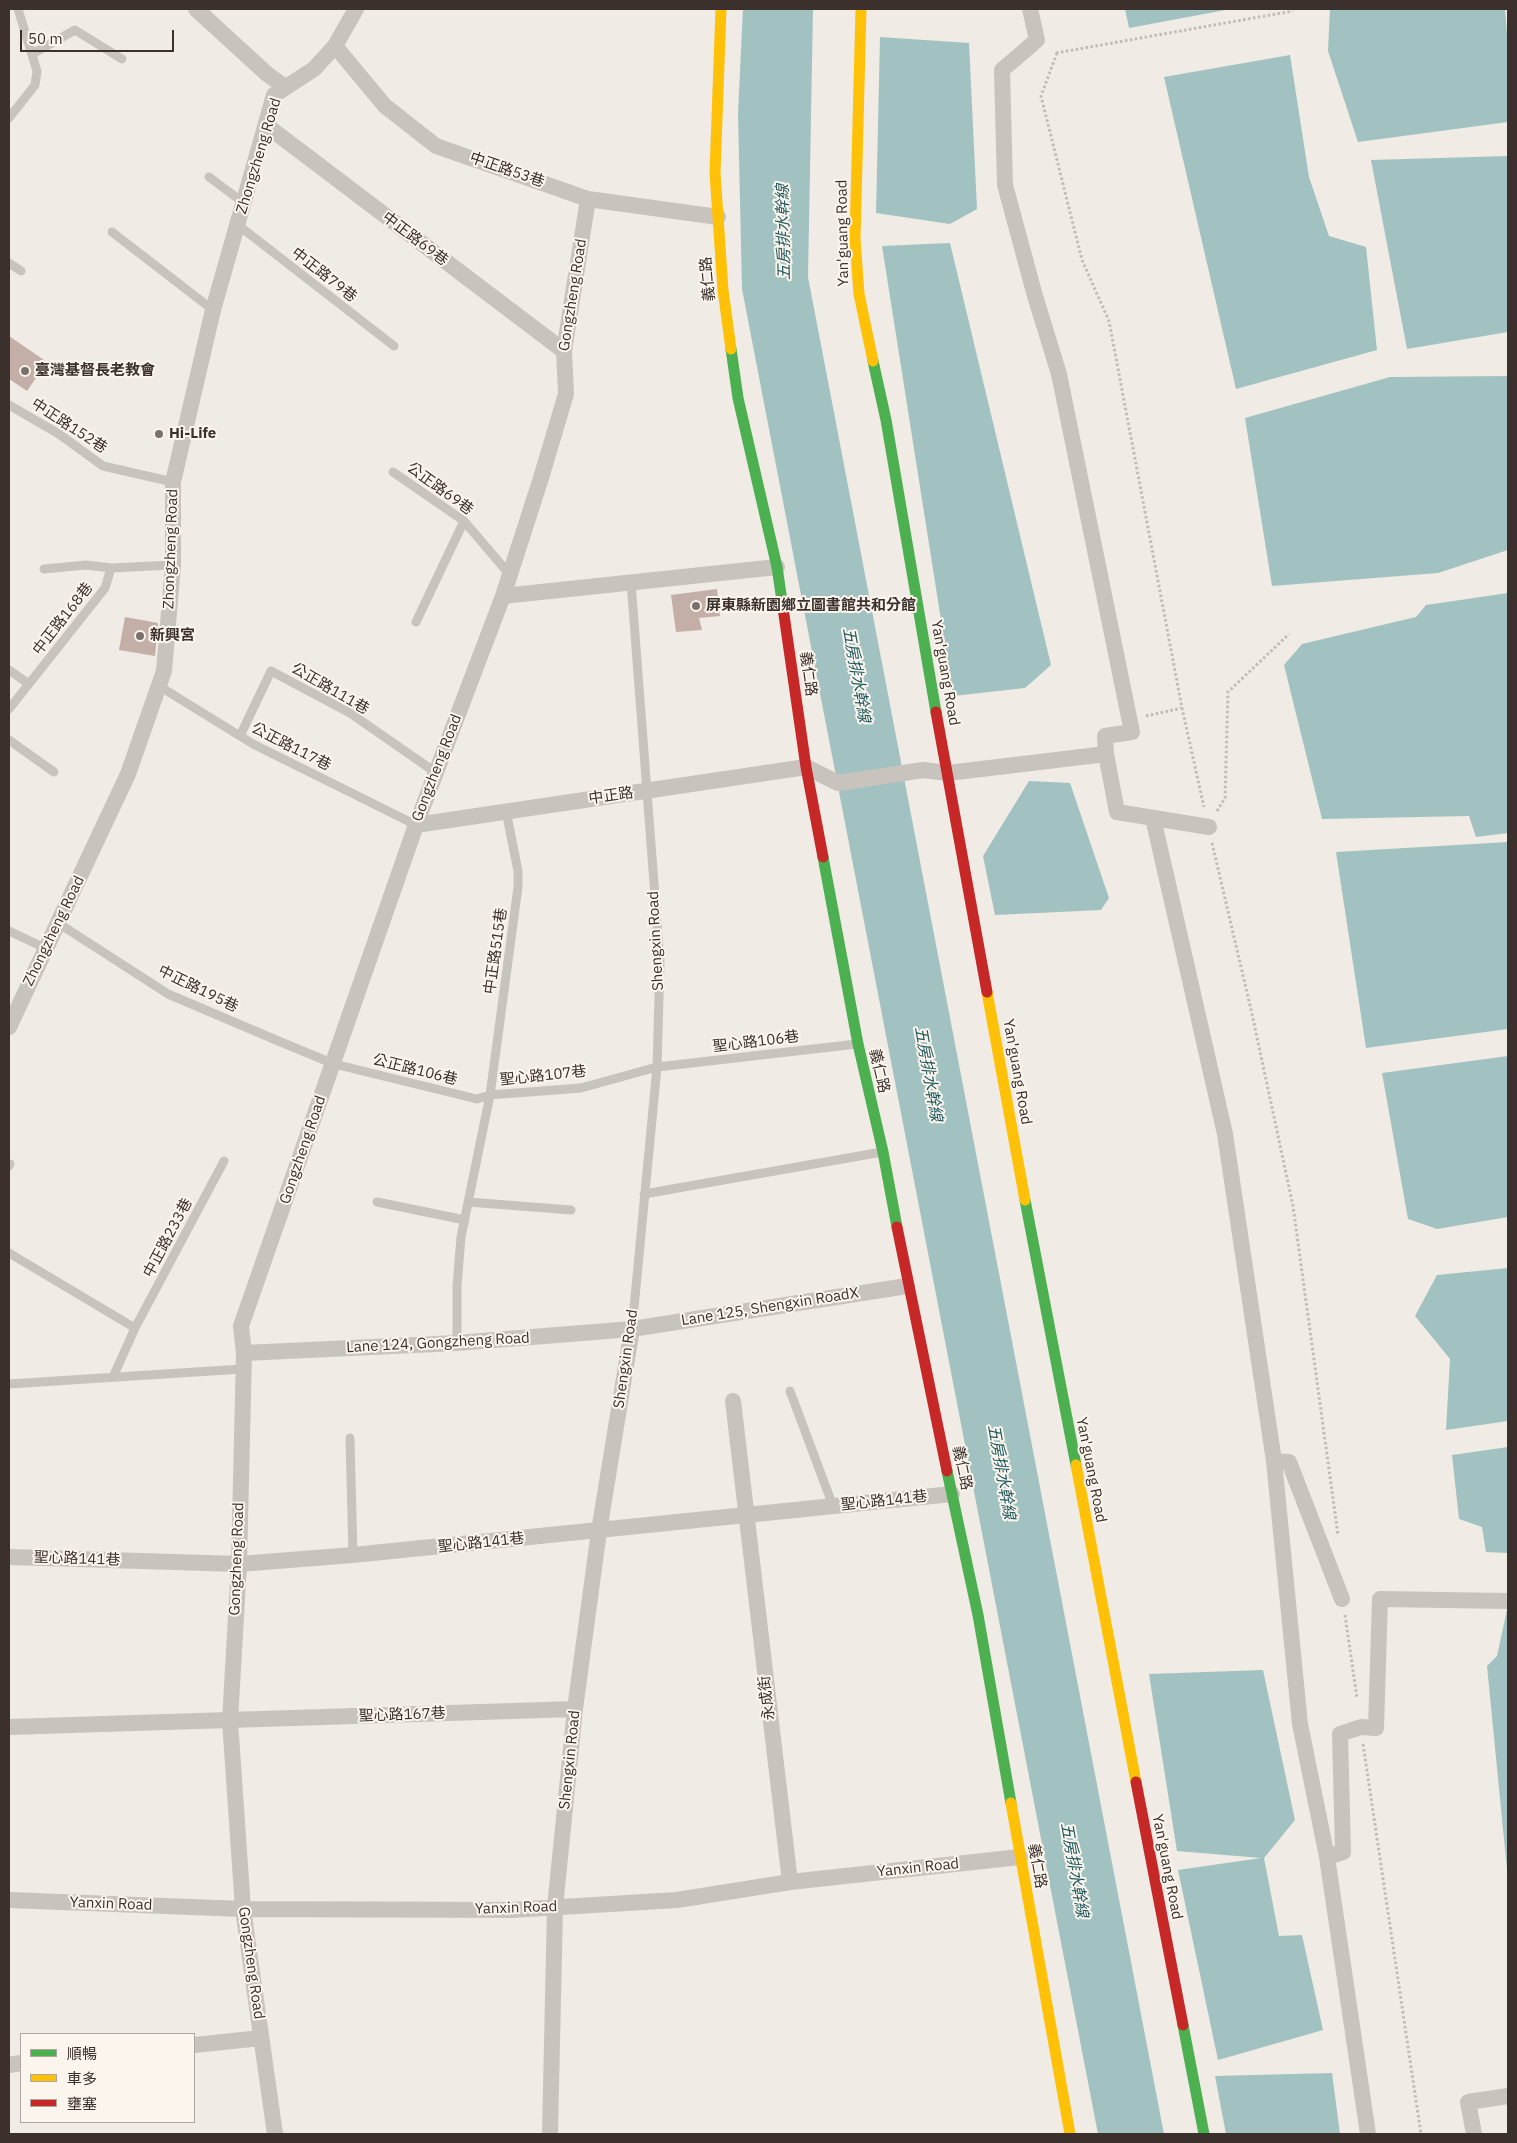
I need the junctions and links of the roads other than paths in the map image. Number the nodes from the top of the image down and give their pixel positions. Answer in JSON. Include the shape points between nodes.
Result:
{"nodes":[{"id":1,"x":18,"y":9,"type":"edge"},
{"id":2,"x":196,"y":9,"type":"edge"},
{"id":3,"x":356,"y":9,"type":"edge"},
{"id":4,"x":721,"y":9,"type":"edge"},
{"id":5,"x":861,"y":9,"type":"edge"},
{"id":6,"x":1030,"y":9,"type":"edge"},
{"id":7,"x":335,"y":46,"type":"junction"},
{"id":8,"x":32,"y":54,"type":"junction"},
{"id":9,"x":122,"y":59,"type":"dead end"},
{"id":10,"x":285,"y":87,"type":"junction"},
{"id":11,"x":9,"y":118,"type":"edge"},
{"id":12,"x":266,"y":126,"type":"junction"},
{"id":13,"x":210,"y":176,"type":"dead end"},
{"id":14,"x":588,"y":198,"type":"junction"},
{"id":15,"x":244,"y":203,"type":"junction"},
{"id":16,"x":718,"y":217,"type":"junction"},
{"id":17,"x":238,"y":226,"type":"junction"},
{"id":18,"x":112,"y":232,"type":"dead end"},
{"id":19,"x":9,"y":263,"type":"edge"},
{"id":20,"x":21,"y":271,"type":"dead end"},
{"id":21,"x":213,"y":310,"type":"junction"},
{"id":22,"x":394,"y":346,"type":"dead end"},
{"id":23,"x":564,"y":351,"type":"junction"},
{"id":24,"x":9,"y":406,"type":"edge"},
{"id":25,"x":393,"y":472,"type":"dead end"},
{"id":26,"x":173,"y":482,"type":"junction"},
{"id":27,"x":464,"y":521,"type":"junction"},
{"id":28,"x":173,"y":565,"type":"junction"},
{"id":29,"x":777,"y":566,"type":"junction"},
{"id":30,"x":111,"y":568,"type":"junction"},
{"id":31,"x":44,"y":569,"type":"dead end"},
{"id":32,"x":510,"y":575,"type":"junction"},
{"id":33,"x":631,"y":582,"type":"junction"},
{"id":34,"x":503,"y":596,"type":"junction"},
{"id":35,"x":416,"y":622,"type":"dead end"},
{"id":36,"x":9,"y":670,"type":"edge"},
{"id":37,"x":29,"y":684,"type":"junction"},
{"id":38,"x":158,"y":686,"type":"junction"},
{"id":39,"x":9,"y":709,"type":"edge"},
{"id":40,"x":240,"y":736,"type":"junction"},
{"id":41,"x":9,"y":740,"type":"edge"},
{"id":42,"x":1106,"y":754,"type":"junction"},
{"id":43,"x":806,"y":767,"type":"junction"},
{"id":44,"x":54,"y":772,"type":"dead end"},
{"id":45,"x":435,"y":772,"type":"junction"},
{"id":46,"x":948,"y":773,"type":"junction"},
{"id":47,"x":645,"y":791,"type":"junction"},
{"id":48,"x":506,"y":811,"type":"junction"},
{"id":49,"x":1153,"y":818,"type":"junction"},
{"id":50,"x":416,"y":825,"type":"junction"},
{"id":51,"x":1209,"y":827,"type":"road end"},
{"id":52,"x":58,"y":923,"type":"junction"},
{"id":53,"x":9,"y":931,"type":"edge"},
{"id":54,"x":45,"y":948,"type":"junction"},
{"id":55,"x":9,"y":1027,"type":"edge"},
{"id":56,"x":858,"y":1044,"type":"junction"},
{"id":57,"x":334,"y":1064,"type":"junction"},
{"id":58,"x":657,"y":1067,"type":"junction"},
{"id":59,"x":490,"y":1095,"type":"junction"},
{"id":60,"x":883,"y":1152,"type":"junction"},
{"id":61,"x":224,"y":1162,"type":"dead end"},
{"id":62,"x":644,"y":1194,"type":"junction"},
{"id":63,"x":377,"y":1202,"type":"dead end"},
{"id":64,"x":468,"y":1202,"type":"junction"},
{"id":65,"x":571,"y":1210,"type":"dead end"},
{"id":66,"x":465,"y":1220,"type":"junction"},
{"id":67,"x":9,"y":1253,"type":"edge"},
{"id":68,"x":907,"y":1286,"type":"junction"},
{"id":69,"x":135,"y":1328,"type":"junction"},
{"id":70,"x":632,"y":1328,"type":"junction"},
{"id":71,"x":457,"y":1344,"type":"junction"},
{"id":72,"x":243,"y":1361,"type":"junction"},
{"id":73,"x":113,"y":1377,"type":"junction"},
{"id":74,"x":9,"y":1384,"type":"edge"},
{"id":75,"x":790,"y":1391,"type":"dead end"},
{"id":76,"x":733,"y":1401,"type":"dead end"},
{"id":77,"x":350,"y":1438,"type":"dead end"},
{"id":78,"x":1274,"y":1460,"type":"junction"},
{"id":79,"x":952,"y":1494,"type":"junction"},
{"id":80,"x":833,"y":1506,"type":"junction"},
{"id":81,"x":745,"y":1514,"type":"junction"},
{"id":82,"x":599,"y":1531,"type":"junction"},
{"id":83,"x":353,"y":1556,"type":"junction"},
{"id":84,"x":9,"y":1557,"type":"edge"},
{"id":85,"x":239,"y":1564,"type":"junction"},
{"id":86,"x":1342,"y":1599,"type":"dead end"},
{"id":87,"x":1508,"y":1601,"type":"edge"},
{"id":88,"x":575,"y":1709,"type":"junction"},
{"id":89,"x":230,"y":1721,"type":"junction"},
{"id":90,"x":9,"y":1727,"type":"edge"},
{"id":91,"x":1020,"y":1857,"type":"junction"},
{"id":92,"x":1327,"y":1857,"type":"junction"},
{"id":93,"x":790,"y":1882,"type":"junction"},
{"id":94,"x":9,"y":1900,"type":"edge"},
{"id":95,"x":555,"y":1907,"type":"junction"},
{"id":96,"x":243,"y":1909,"type":"junction"},
{"id":97,"x":262,"y":2038,"type":"junction"},
{"id":98,"x":195,"y":2045,"type":"edge"},
{"id":99,"x":1508,"y":2096,"type":"edge"},
{"id":100,"x":275,"y":2134,"type":"edge"},
{"id":101,"x":550,"y":2134,"type":"edge"},
{"id":102,"x":1070,"y":2134,"type":"edge"},
{"id":103,"x":1204,"y":2134,"type":"edge"},
{"id":104,"x":1368,"y":2134,"type":"edge"},
{"id":105,"x":1474,"y":2134,"type":"edge"}],
"edges":[{"from":1,"to":8,"type":"lane"},
{"from":2,"to":10,"type":"street","via":[[266,74]]},
{"from":3,"to":7,"type":"street"},
{"from":4,"to":16,"type":"street","name":"義仁路","via":[[715,173]]},
{"from":5,"to":46,"type":"street","name":"Yan'guang Road","via":[[855,239],[859,294],[886,420]]},
{"from":6,"to":42,"type":"street","via":[[1037,40],[1002,70],[1005,185],[1034,296],[1059,374],[1130,720],[1132,732],[1105,736]]},
{"from":7,"to":10,"type":"street","via":[[314,69]]},
{"from":7,"to":14,"type":"street","name":"中正路53巷","via":[[385,106],[436,146]]},
{"from":8,"to":9,"type":"lane","via":[[75,30]]},
{"from":8,"to":11,"type":"lane","via":[[37,71],[35,85]]},
{"from":10,"to":12,"type":"street","name":"Zhongzheng Road","via":[[274,95]]},
{"from":12,"to":15,"type":"street","name":"Zhongzheng Road"},
{"from":12,"to":23,"type":"street","name":"中正路69巷"},
{"from":13,"to":15,"type":"lane"},
{"from":14,"to":16,"type":"street","name":"中正路53巷"},
{"from":14,"to":23,"type":"street","name":"Gongzheng Road"},
{"from":15,"to":17,"type":"street","name":"Zhongzheng Road"},
{"from":16,"to":29,"type":"street","name":"義仁路","via":[[723,290],[738,398]]},
{"from":17,"to":21,"type":"street","name":"Zhongzheng Road"},
{"from":17,"to":22,"type":"lane","name":"中正路79巷"},
{"from":18,"to":21,"type":"lane"},
{"from":19,"to":20,"type":"lane"},
{"from":21,"to":26,"type":"street","name":"Zhongzheng Road"},
{"from":23,"to":32,"type":"street","name":"Gongzheng Road","via":[[566,394]]},
{"from":24,"to":26,"type":"lane","name":"中正路152巷","via":[[59,434],[103,466]]},
{"from":25,"to":27,"type":"lane","name":"公正路69巷"},
{"from":26,"to":28,"type":"street","name":"Zhongzheng Road"},
{"from":27,"to":32,"type":"lane","name":"公正路69巷"},
{"from":27,"to":35,"type":"lane"},
{"from":28,"to":30,"type":"lane"},
{"from":28,"to":38,"type":"street","name":"Zhongzheng Road","via":[[164,671]]},
{"from":29,"to":33,"type":"street"},
{"from":29,"to":43,"type":"street","name":"義仁路"},
{"from":30,"to":31,"type":"lane","via":[[86,565]]},
{"from":30,"to":37,"type":"lane","name":"中正路168巷","via":[[105,588]]},
{"from":32,"to":34,"type":"street","name":"Gongzheng Road"},
{"from":33,"to":34,"type":"street"},
{"from":33,"to":47,"type":"lane","name":"Shengxin Road"},
{"from":34,"to":45,"type":"street","name":"Gongzheng Road"},
{"from":36,"to":37,"type":"lane"},
{"from":37,"to":39,"type":"lane","name":"中正路168巷"},
{"from":38,"to":40,"type":"lane","name":"公正路117巷"},
{"from":38,"to":52,"type":"street","name":"Zhongzheng Road","via":[[128,774]]},
{"from":40,"to":45,"type":"lane","name":"公正路111巷","via":[[271,671],[350,714]]},
{"from":40,"to":50,"type":"lane","name":"公正路117巷"},
{"from":41,"to":44,"type":"lane"},
{"from":42,"to":46,"type":"street"},
{"from":42,"to":49,"type":"street","via":[[1117,812]]},
{"from":43,"to":46,"type":"street","via":[[838,783],[923,770]]},
{"from":43,"to":47,"type":"street","name":"中正路"},
{"from":43,"to":56,"type":"street","name":"義仁路"},
{"from":45,"to":50,"type":"street","name":"Gongzheng Road"},
{"from":46,"to":103,"type":"street","name":"Yan'guang Road","via":[[1021,1181]]},
{"from":47,"to":48,"type":"street","name":"中正路"},
{"from":47,"to":58,"type":"lane","name":"Shengxin Road","via":[[660,962]]},
{"from":48,"to":50,"type":"street","name":"中正路"},
{"from":48,"to":59,"type":"lane","name":"中正路515巷","via":[[518,887]]},
{"from":49,"to":51,"type":"street"},
{"from":49,"to":78,"type":"street","via":[[1225,1134]]},
{"from":50,"to":57,"type":"street","name":"Gongzheng Road"},
{"from":52,"to":54,"type":"street","name":"Zhongzheng Road"},
{"from":52,"to":57,"type":"lane","name":"中正路195巷","via":[[168,994]]},
{"from":53,"to":54,"type":"lane"},
{"from":54,"to":55,"type":"street","name":"Zhongzheng Road"},
{"from":56,"to":58,"type":"lane","name":"聖心路106巷"},
{"from":56,"to":60,"type":"street","name":"義仁路"},
{"from":57,"to":59,"type":"lane","name":"公正路106巷","via":[[477,1099]]},
{"from":57,"to":72,"type":"street","name":"Gongzheng Road","via":[[241,1326]]},
{"from":58,"to":59,"type":"lane","name":"聖心路107巷","via":[[581,1088]]},
{"from":58,"to":62,"type":"lane","name":"Shengxin Road"},
{"from":59,"to":64,"type":"lane","name":"中正路515巷"},
{"from":60,"to":62,"type":"lane"},
{"from":60,"to":68,"type":"street","name":"義仁路"},
{"from":61,"to":69,"type":"lane","name":"中正路233巷"},
{"from":62,"to":70,"type":"lane","name":"Shengxin Road"},
{"from":63,"to":66,"type":"lane"},
{"from":64,"to":65,"type":"lane"},
{"from":64,"to":66,"type":"lane","name":"中正路515巷"},
{"from":66,"to":71,"type":"lane","name":"中正路515巷","via":[[457,1286]]},
{"from":67,"to":69,"type":"lane"},
{"from":68,"to":70,"type":"street","name":"Lane 125, Shengxin RoadX"},
{"from":68,"to":79,"type":"street","name":"義仁路"},
{"from":69,"to":73,"type":"lane","name":"中正路233巷"},
{"from":70,"to":71,"type":"street","name":"Lane 124, Gongzheng Road"},
{"from":70,"to":82,"type":"street","name":"Shengxin Road"},
{"from":71,"to":72,"type":"street","name":"Lane 124, Gongzheng Road"},
{"from":72,"to":73,"type":"lane"},
{"from":72,"to":85,"type":"street","name":"Gongzheng Road"},
{"from":73,"to":74,"type":"lane"},
{"from":75,"to":80,"type":"lane"},
{"from":76,"to":81,"type":"street","name":"永成街"},
{"from":77,"to":83,"type":"lane"},
{"from":78,"to":86,"type":"street","via":[[1289,1462]]},
{"from":78,"to":92,"type":"street","via":[[1300,1724]]},
{"from":79,"to":80,"type":"street","name":"聖心路141巷"},
{"from":79,"to":91,"type":"street","name":"義仁路","via":[[978,1615]]},
{"from":80,"to":81,"type":"street","name":"聖心路141巷"},
{"from":81,"to":82,"type":"street","name":"聖心路141巷"},
{"from":81,"to":93,"type":"street","name":"永成街"},
{"from":82,"to":83,"type":"street","name":"聖心路141巷"},
{"from":82,"to":88,"type":"street","name":"Shengxin Road"},
{"from":83,"to":85,"type":"street","name":"聖心路141巷"},
{"from":84,"to":85,"type":"street","name":"聖心路141巷"},
{"from":85,"to":89,"type":"street","name":"Gongzheng Road"},
{"from":87,"to":92,"type":"street","via":[[1380,1599],[1376,1728],[1361,1727],[1340,1734],[1343,1852]]},
{"from":88,"to":89,"type":"street","name":"聖心路167巷"},
{"from":88,"to":95,"type":"street","name":"Shengxin Road"},
{"from":89,"to":90,"type":"street","name":"聖心路167巷"},
{"from":89,"to":96,"type":"street","name":"Gongzheng Road"},
{"from":91,"to":93,"type":"street","name":"Yanxin Road"},
{"from":91,"to":102,"type":"street","name":"義仁路"},
{"from":92,"to":104,"type":"street"},
{"from":93,"to":95,"type":"street","name":"Yanxin Road","via":[[677,1900]]},
{"from":94,"to":96,"type":"street","name":"Yanxin Road"},
{"from":95,"to":96,"type":"street","name":"Yanxin Road","via":[[511,1910]]},
{"from":95,"to":101,"type":"street","name":"Shengxin Road"},
{"from":96,"to":97,"type":"street","name":"Gongzheng Road"},
{"from":97,"to":98,"type":"street"},
{"from":97,"to":100,"type":"street","name":"Gongzheng Road"},
{"from":99,"to":105,"type":"street","via":[[1468,2102]]}]}
